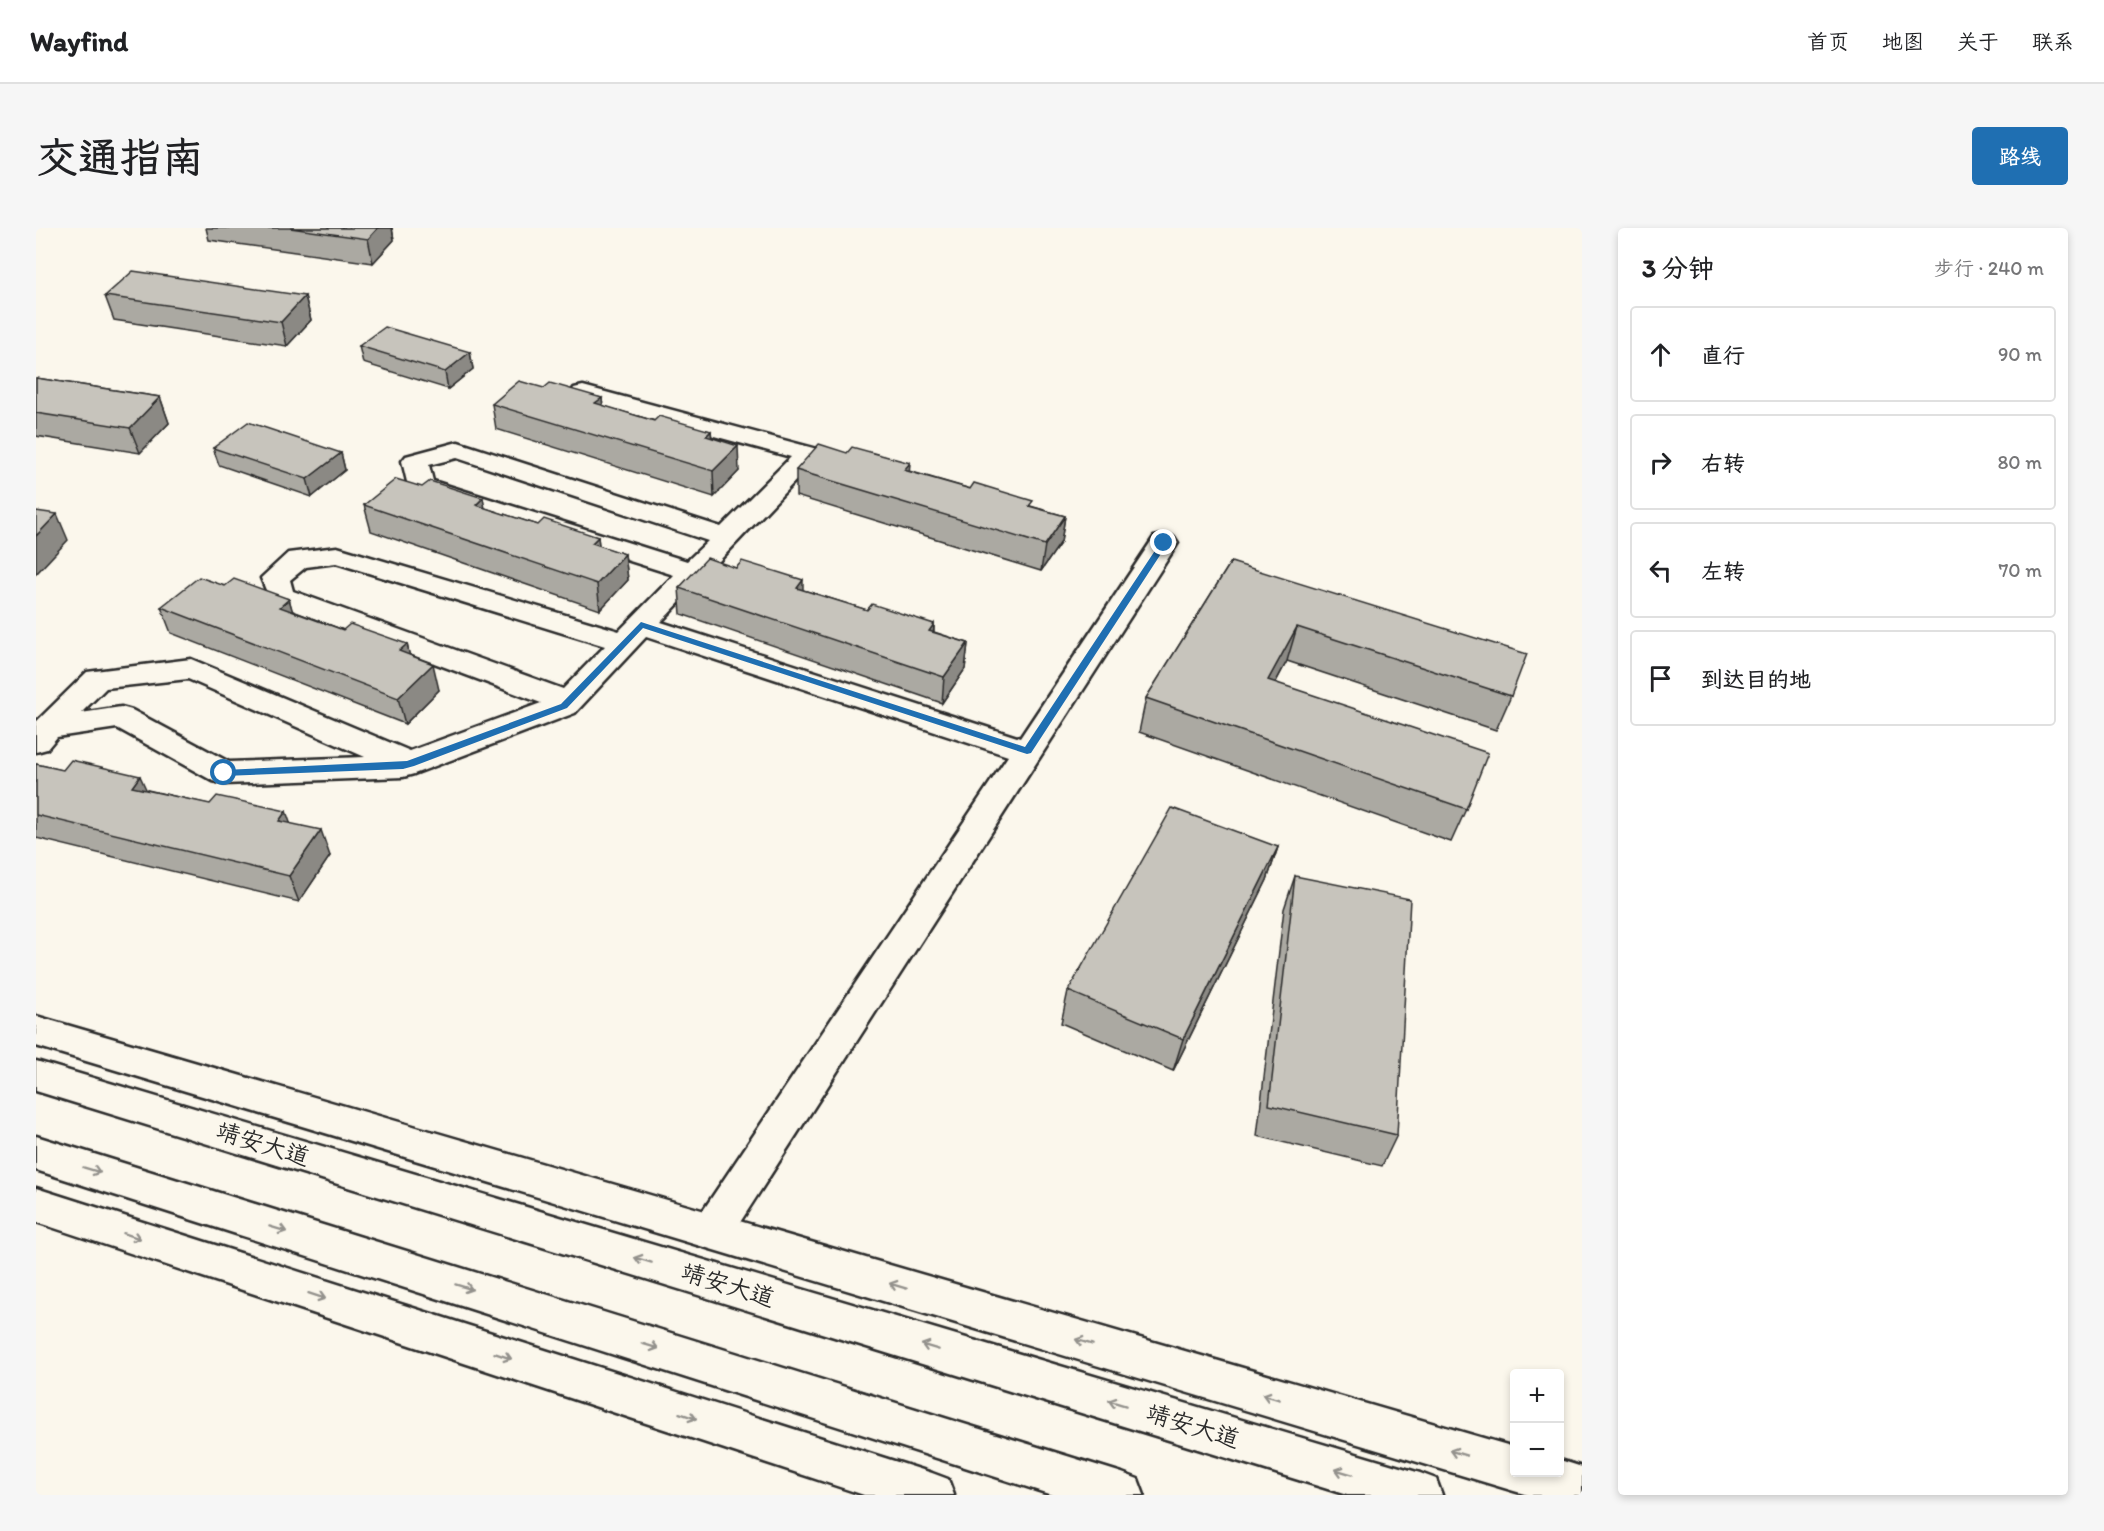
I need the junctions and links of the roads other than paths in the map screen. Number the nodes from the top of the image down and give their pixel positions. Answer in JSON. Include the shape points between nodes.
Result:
{"nodes":[{"id":1,"x":583,"y":393,"type":"edge"},
{"id":2,"x":726,"y":538,"type":"junction"},
{"id":3,"x":1164,"y":543,"type":"dead end"},
{"id":4,"x":692,"y":573,"type":"junction"},
{"id":5,"x":633,"y":633,"type":"junction"},
{"id":6,"x":568,"y":702,"type":"junction"},
{"id":7,"x":42,"y":734,"type":"edge"},
{"id":8,"x":1027,"y":751,"type":"junction"},
{"id":9,"x":411,"y":764,"type":"junction"},
{"id":10,"x":36,"y":1031,"type":"edge"},
{"id":11,"x":36,"y":1076,"type":"edge"},
{"id":12,"x":36,"y":1153,"type":"edge"},
{"id":13,"x":36,"y":1205,"type":"edge"},
{"id":14,"x":712,"y":1231,"type":"junction"},
{"id":15,"x":1510,"y":1468,"type":"edge"},
{"id":16,"x":1539,"y":1477,"type":"edge"},
{"id":17,"x":1582,"y":1489,"type":"edge"},
{"id":18,"x":932,"y":1495,"type":"edge"},
{"id":19,"x":1122,"y":1495,"type":"edge"},
{"id":20,"x":1420,"y":1495,"type":"edge"}],
"edges":[{"from":1,"to":2,"type":"street","via":[[807,454]]},
{"from":2,"to":4,"type":"street"},
{"from":2,"to":4,"type":"street","via":[[458,450],[415,461],[421,486]]},
{"from":3,"to":8,"type":"street"},
{"from":4,"to":5,"type":"street"},
{"from":5,"to":6,"type":"street"},
{"from":5,"to":6,"type":"street","via":[[337,555],[298,559],[275,578],[281,596]]},
{"from":5,"to":8,"type":"street"},
{"from":6,"to":9,"type":"street"},
{"from":7,"to":9,"type":"street","via":[[121,717],[224,773]]},
{"from":7,"to":9,"type":"street","via":[[97,680],[191,669]]},
{"from":8,"to":14,"type":"street"},
{"from":10,"to":14,"type":"street"},
{"from":20,"to":11,"type":"street","name":"靖安大道","one_way":true},
{"from":12,"to":19,"type":"street","one_way":true},
{"from":13,"to":18,"type":"street","one_way":true},
{"from":15,"to":14,"type":"street","one_way":true},
{"from":16,"to":17,"type":"street"}]}
